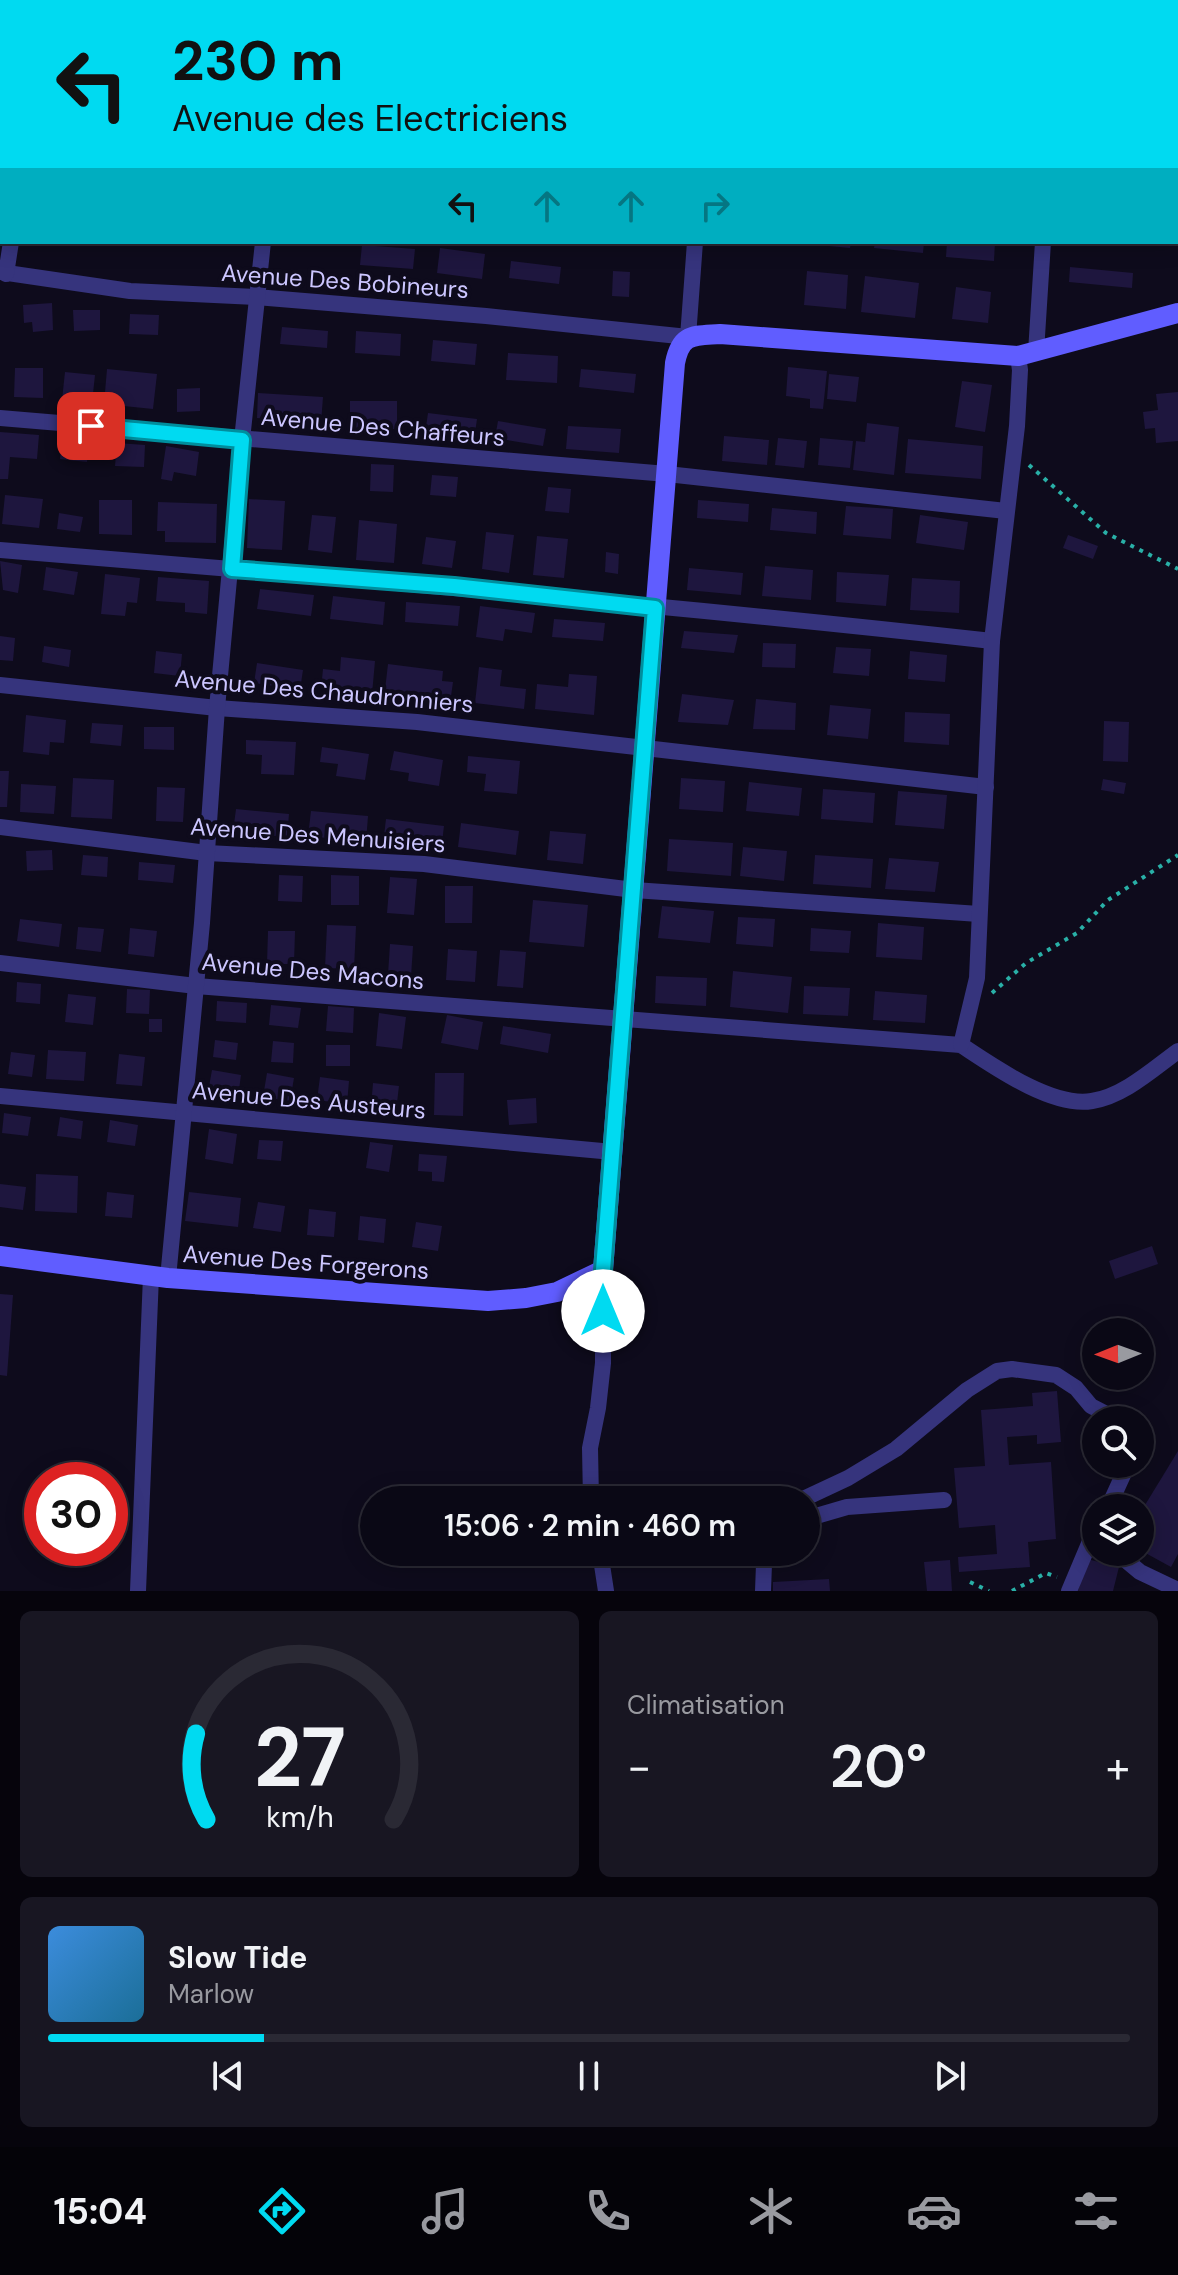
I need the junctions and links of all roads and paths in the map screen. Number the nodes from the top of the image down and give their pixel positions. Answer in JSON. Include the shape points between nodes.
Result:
{"nodes":[{"id":1,"x":10,"y":244,"type":"edge"},
{"id":2,"x":263,"y":244,"type":"edge"},
{"id":3,"x":695,"y":244,"type":"edge"},
{"id":4,"x":1043,"y":244,"type":"edge"},
{"id":5,"x":3,"y":273,"type":"edge"},
{"id":6,"x":256,"y":297,"type":"junction"},
{"id":7,"x":1178,"y":313,"type":"edge"},
{"id":8,"x":688,"y":337,"type":"junction"},
{"id":9,"x":1027,"y":354,"type":"junction"},
{"id":10,"x":0,"y":418,"type":"edge"},
{"id":11,"x":242,"y":440,"type":"junction"},
{"id":12,"x":1014,"y":455,"type":"junction"},
{"id":13,"x":667,"y":474,"type":"junction"},
{"id":14,"x":1006,"y":511,"type":"junction"},
{"id":15,"x":0,"y":550,"type":"edge"},
{"id":16,"x":232,"y":569,"type":"junction"},
{"id":17,"x":1178,"y":569,"type":"edge"},
{"id":18,"x":655,"y":608,"type":"junction"},
{"id":19,"x":992,"y":641,"type":"junction"},
{"id":20,"x":0,"y":685,"type":"edge"},
{"id":21,"x":217,"y":708,"type":"junction"},
{"id":22,"x":644,"y":746,"type":"junction"},
{"id":23,"x":986,"y":787,"type":"junction"},
{"id":24,"x":0,"y":827,"type":"edge"},
{"id":25,"x":207,"y":853,"type":"junction"},
{"id":26,"x":1178,"y":855,"type":"edge"},
{"id":27,"x":634,"y":890,"type":"junction"},
{"id":28,"x":979,"y":914,"type":"junction"},
{"id":29,"x":0,"y":963,"type":"edge"},
{"id":30,"x":196,"y":986,"type":"junction"},
{"id":31,"x":971,"y":1014,"type":"junction"},
{"id":32,"x":622,"y":1020,"type":"junction"},
{"id":33,"x":961,"y":1045,"type":"junction"},
{"id":34,"x":1178,"y":1051,"type":"edge"},
{"id":35,"x":0,"y":1096,"type":"edge"},
{"id":36,"x":183,"y":1113,"type":"junction"},
{"id":37,"x":613,"y":1152,"type":"junction"},
{"id":38,"x":0,"y":1256,"type":"edge"},
{"id":39,"x":603,"y":1270,"type":"junction"},
{"id":40,"x":160,"y":1277,"type":"junction"},
{"id":41,"x":1091,"y":1406,"type":"edge"},
{"id":42,"x":591,"y":1486,"type":"edge"},
{"id":43,"x":820,"y":1491,"type":"edge"},
{"id":44,"x":944,"y":1500,"type":"dead end"},
{"id":45,"x":820,"y":1515,"type":"edge"},
{"id":46,"x":1082,"y":1559,"type":"edge"},
{"id":47,"x":602,"y":1566,"type":"edge"},
{"id":48,"x":764,"y":1566,"type":"edge"},
{"id":49,"x":1133,"y":1566,"type":"edge"},
{"id":50,"x":970,"y":1582,"type":"dead end"},
{"id":51,"x":1070,"y":1587,"type":"edge"},
{"id":52,"x":1178,"y":1590,"type":"edge"},
{"id":53,"x":138,"y":1591,"type":"edge"},
{"id":54,"x":606,"y":1591,"type":"edge"},
{"id":55,"x":763,"y":1591,"type":"edge"},
{"id":56,"x":989,"y":1591,"type":"edge"},
{"id":57,"x":1012,"y":1591,"type":"edge"}],
"edges":[{"from":1,"to":5,"type":"street"},
{"from":2,"to":6,"type":"street"},
{"from":3,"to":8,"type":"street"},
{"from":4,"to":9,"type":"street"},
{"from":5,"to":6,"type":"street","name":"Avenue Des Bobineurs","via":[[130,291]]},
{"from":6,"to":8,"type":"street","name":"Avenue Des Bobineurs"},
{"from":6,"to":11,"type":"street"},
{"from":7,"to":9,"type":"street"},
{"from":8,"to":9,"type":"street","via":[[720,334]]},
{"from":8,"to":13,"type":"street","via":[[675,363]]},
{"from":9,"to":12,"type":"street"},
{"from":10,"to":11,"type":"street","name":"Avenue Des Chaffeurs"},
{"from":11,"to":13,"type":"street","name":"Avenue Des Chaffeurs"},
{"from":11,"to":16,"type":"street"},
{"from":12,"to":14,"type":"street"},
{"from":12,"to":17,"type":"path","via":[[1106,533]]},
{"from":13,"to":14,"type":"street","name":"Avenue Des Chaffeurs"},
{"from":13,"to":18,"type":"street"},
{"from":14,"to":19,"type":"street"},
{"from":15,"to":16,"type":"street"},
{"from":16,"to":18,"type":"street"},
{"from":16,"to":21,"type":"street"},
{"from":18,"to":19,"type":"street"},
{"from":18,"to":22,"type":"street"},
{"from":19,"to":23,"type":"street"},
{"from":20,"to":21,"type":"street","name":"Avenue Des Chaudronniers"},
{"from":21,"to":22,"type":"street","name":"Avenue Des Chaudronniers"},
{"from":21,"to":25,"type":"street"},
{"from":22,"to":23,"type":"street","name":"Avenue Des Chaudronniers"},
{"from":22,"to":27,"type":"street"},
{"from":23,"to":28,"type":"street"},
{"from":24,"to":25,"type":"street","name":"Avenue Des Menuisiers"},
{"from":25,"to":27,"type":"street","name":"Avenue Des Menuisiers","via":[[424,864]]},
{"from":25,"to":30,"type":"street"},
{"from":26,"to":31,"type":"path","via":[[1108,900],[1077,933],[1008,977]]},
{"from":27,"to":28,"type":"street","name":"Avenue Des Menuisiers"},
{"from":27,"to":32,"type":"street"},
{"from":28,"to":31,"type":"street"},
{"from":29,"to":30,"type":"street","name":"Avenue Des Macons"},
{"from":30,"to":32,"type":"street","name":"Avenue Des Macons"},
{"from":30,"to":36,"type":"street"},
{"from":31,"to":33,"type":"street"},
{"from":32,"to":33,"type":"street","name":"Avenue Des Macons"},
{"from":32,"to":37,"type":"street"},
{"from":33,"to":34,"type":"street","via":[[1009,1077],[1047,1094],[1090,1102],[1135,1082]]},
{"from":35,"to":36,"type":"street","name":"Avenue Des Austeurs"},
{"from":36,"to":37,"type":"street","name":"Avenue Des Austeurs"},
{"from":36,"to":40,"type":"street"},
{"from":37,"to":39,"type":"street"},
{"from":38,"to":40,"type":"street","name":"Avenue Des Forgerons"},
{"from":39,"to":40,"type":"street","name":"Avenue Des Forgerons","via":[[557,1292],[488,1301]]},
{"from":39,"to":42,"type":"street","via":[[603,1363],[590,1448]]},
{"from":40,"to":53,"type":"street"},
{"from":41,"to":43,"type":"street","via":[[1056,1375],[997,1371],[896,1449]]},
{"from":44,"to":45,"type":"street","via":[[847,1507]]},
{"from":46,"to":51,"type":"street"},
{"from":47,"to":54,"type":"street"},
{"from":48,"to":55,"type":"street"},
{"from":49,"to":52,"type":"street"},
{"from":50,"to":56,"type":"path"},
{"from":51,"to":57,"type":"path","via":[[1046,1573]]}]}
